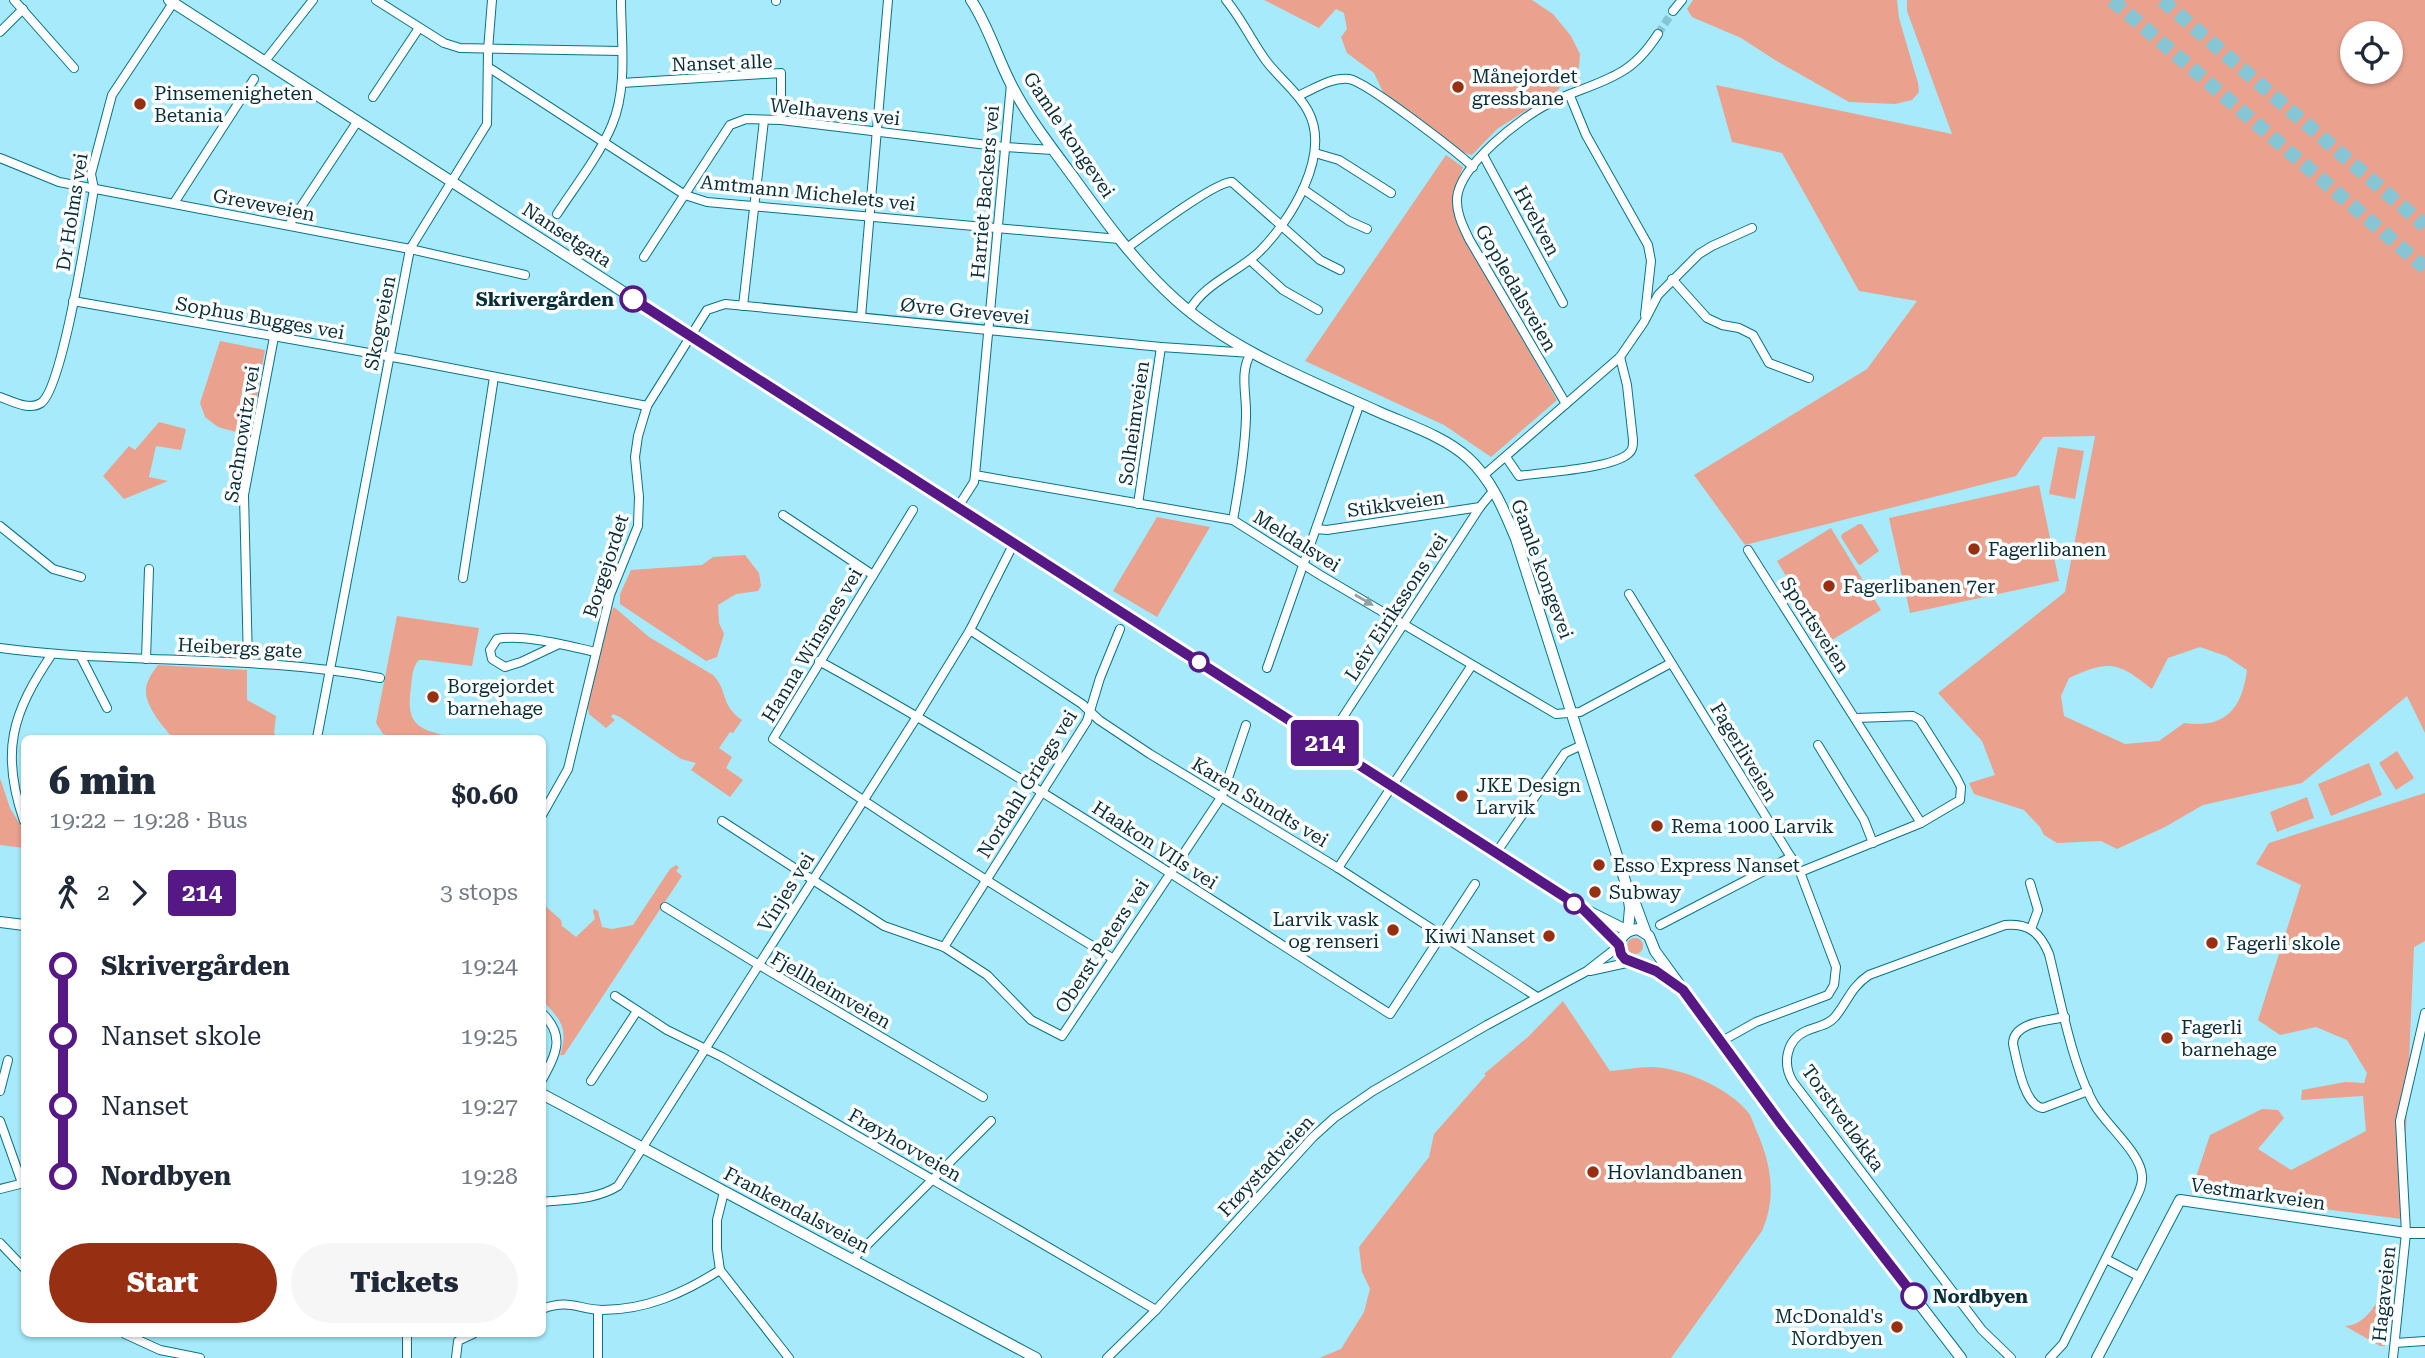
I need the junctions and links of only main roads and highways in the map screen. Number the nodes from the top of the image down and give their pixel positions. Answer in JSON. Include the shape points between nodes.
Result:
{"nodes":[{"id":1,"x":971,"y":0,"type":"edge"},
{"id":2,"x":172,"y":1,"type":"edge"},
{"id":3,"x":1627,"y":887,"type":"junction"},
{"id":4,"x":1582,"y":908,"type":"junction"},
{"id":5,"x":0,"y":922,"type":"edge"},
{"id":6,"x":21,"y":925,"type":"edge"},
{"id":7,"x":1628,"y":931,"type":"junction"},
{"id":8,"x":1649,"y":939,"type":"junction"},
{"id":9,"x":1619,"y":945,"type":"junction"},
{"id":10,"x":1634,"y":962,"type":"junction"},
{"id":11,"x":1683,"y":990,"type":"junction"},
{"id":12,"x":546,"y":1096,"type":"edge"},
{"id":13,"x":2425,"y":1233,"type":"edge"},
{"id":14,"x":1036,"y":1358,"type":"edge"},
{"id":15,"x":1961,"y":1358,"type":"edge"},
{"id":16,"x":2097,"y":1358,"type":"edge"}],
"edges":[{"from":1,"to":3,"type":"main road","name":"Gamle kongevei","via":[[1026,111],[1123,244],[1167,292],[1251,353],[1450,445],[1484,475],[1516,539]]},
{"from":2,"to":4,"type":"main road","name":"Nansetgata"},
{"from":3,"to":7,"type":"main road","name":"Gamle kongevei"},
{"from":3,"to":8,"type":"main road","name":"Gamle kongevei"},
{"from":4,"to":7,"type":"main road","name":"Nansetgata"},
{"from":4,"to":9,"type":"main road","name":"Nansetgata"},
{"from":5,"to":6,"type":"main road"},
{"from":7,"to":8,"type":"main road","via":[[1638,929]]},
{"from":7,"to":9,"type":"main road"},
{"from":8,"to":10,"type":"main road","via":[[1649,955]]},
{"from":8,"to":11,"type":"main road"},
{"from":9,"to":10,"type":"main road","via":[[1621,954]]},
{"from":10,"to":11,"type":"main road"},
{"from":11,"to":15,"type":"main road"},
{"from":12,"to":14,"type":"main road","name":"Frankendalsveien"},
{"from":13,"to":16,"type":"main road","name":"Vestmarkveien","via":[[2180,1200]]}]}
